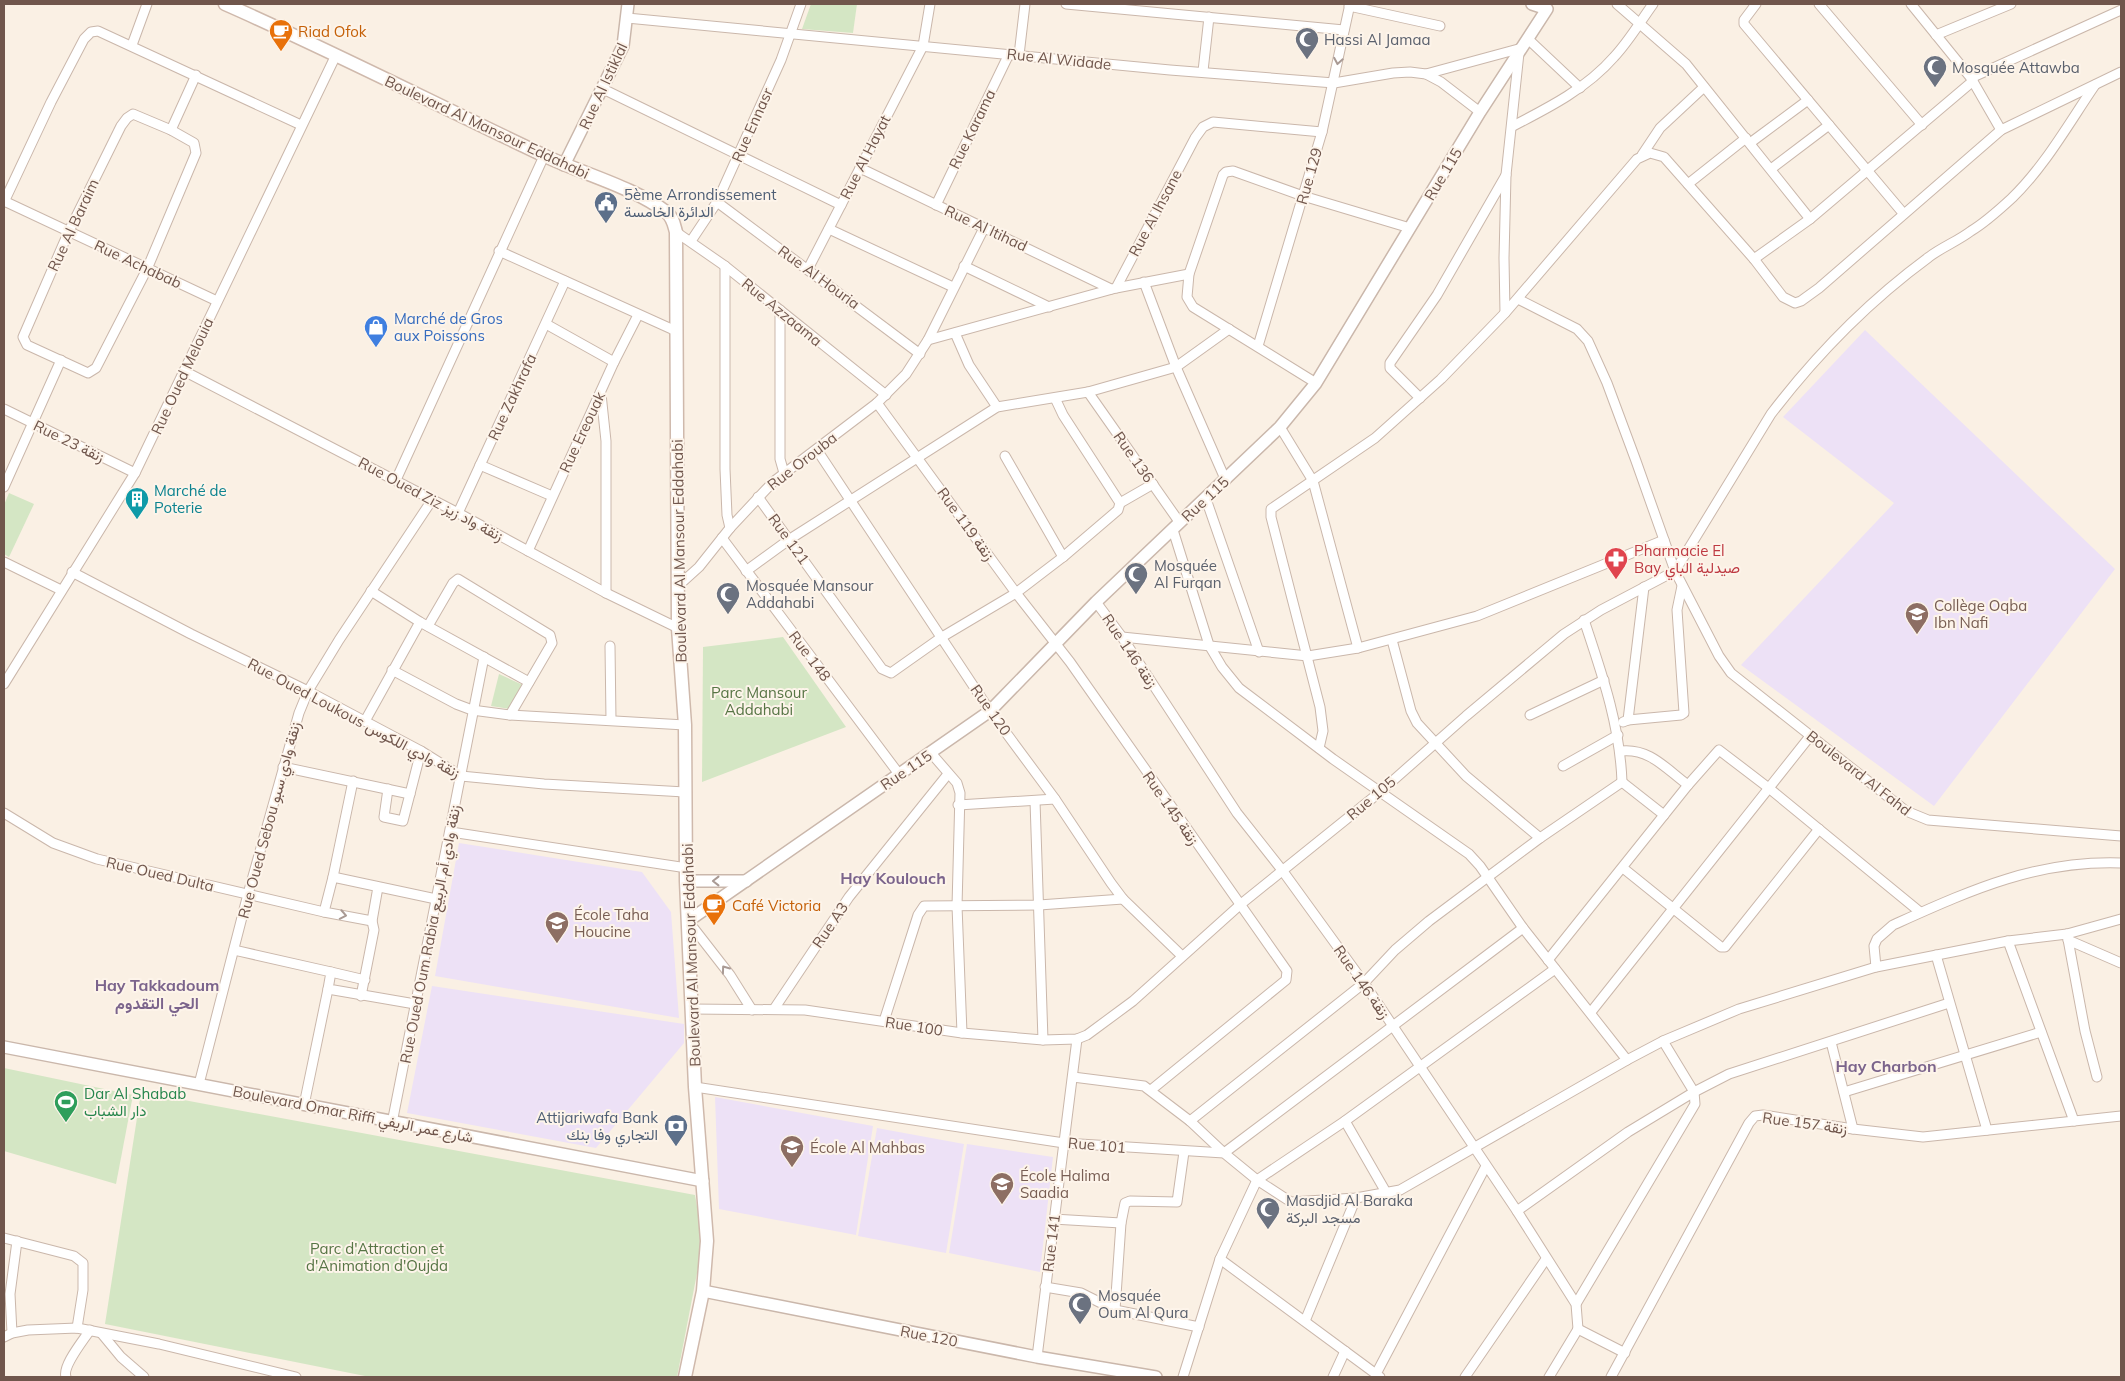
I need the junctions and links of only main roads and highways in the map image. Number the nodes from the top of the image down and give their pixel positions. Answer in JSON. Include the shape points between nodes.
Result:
{"nodes":[{"id":1,"x":225,"y":4,"type":"edge"},
{"id":2,"x":685,"y":1377,"type":"edge"}],
"edges":[{"from":1,"to":2,"type":"main road","name":"Boulevard Al Mansour Eddahabi","via":[[336,54],[544,156],[635,195],[668,213],[673,222],[676,232],[678,628],[685,725],[686,875],[695,1087],[708,1240],[703,1291]]}]}
